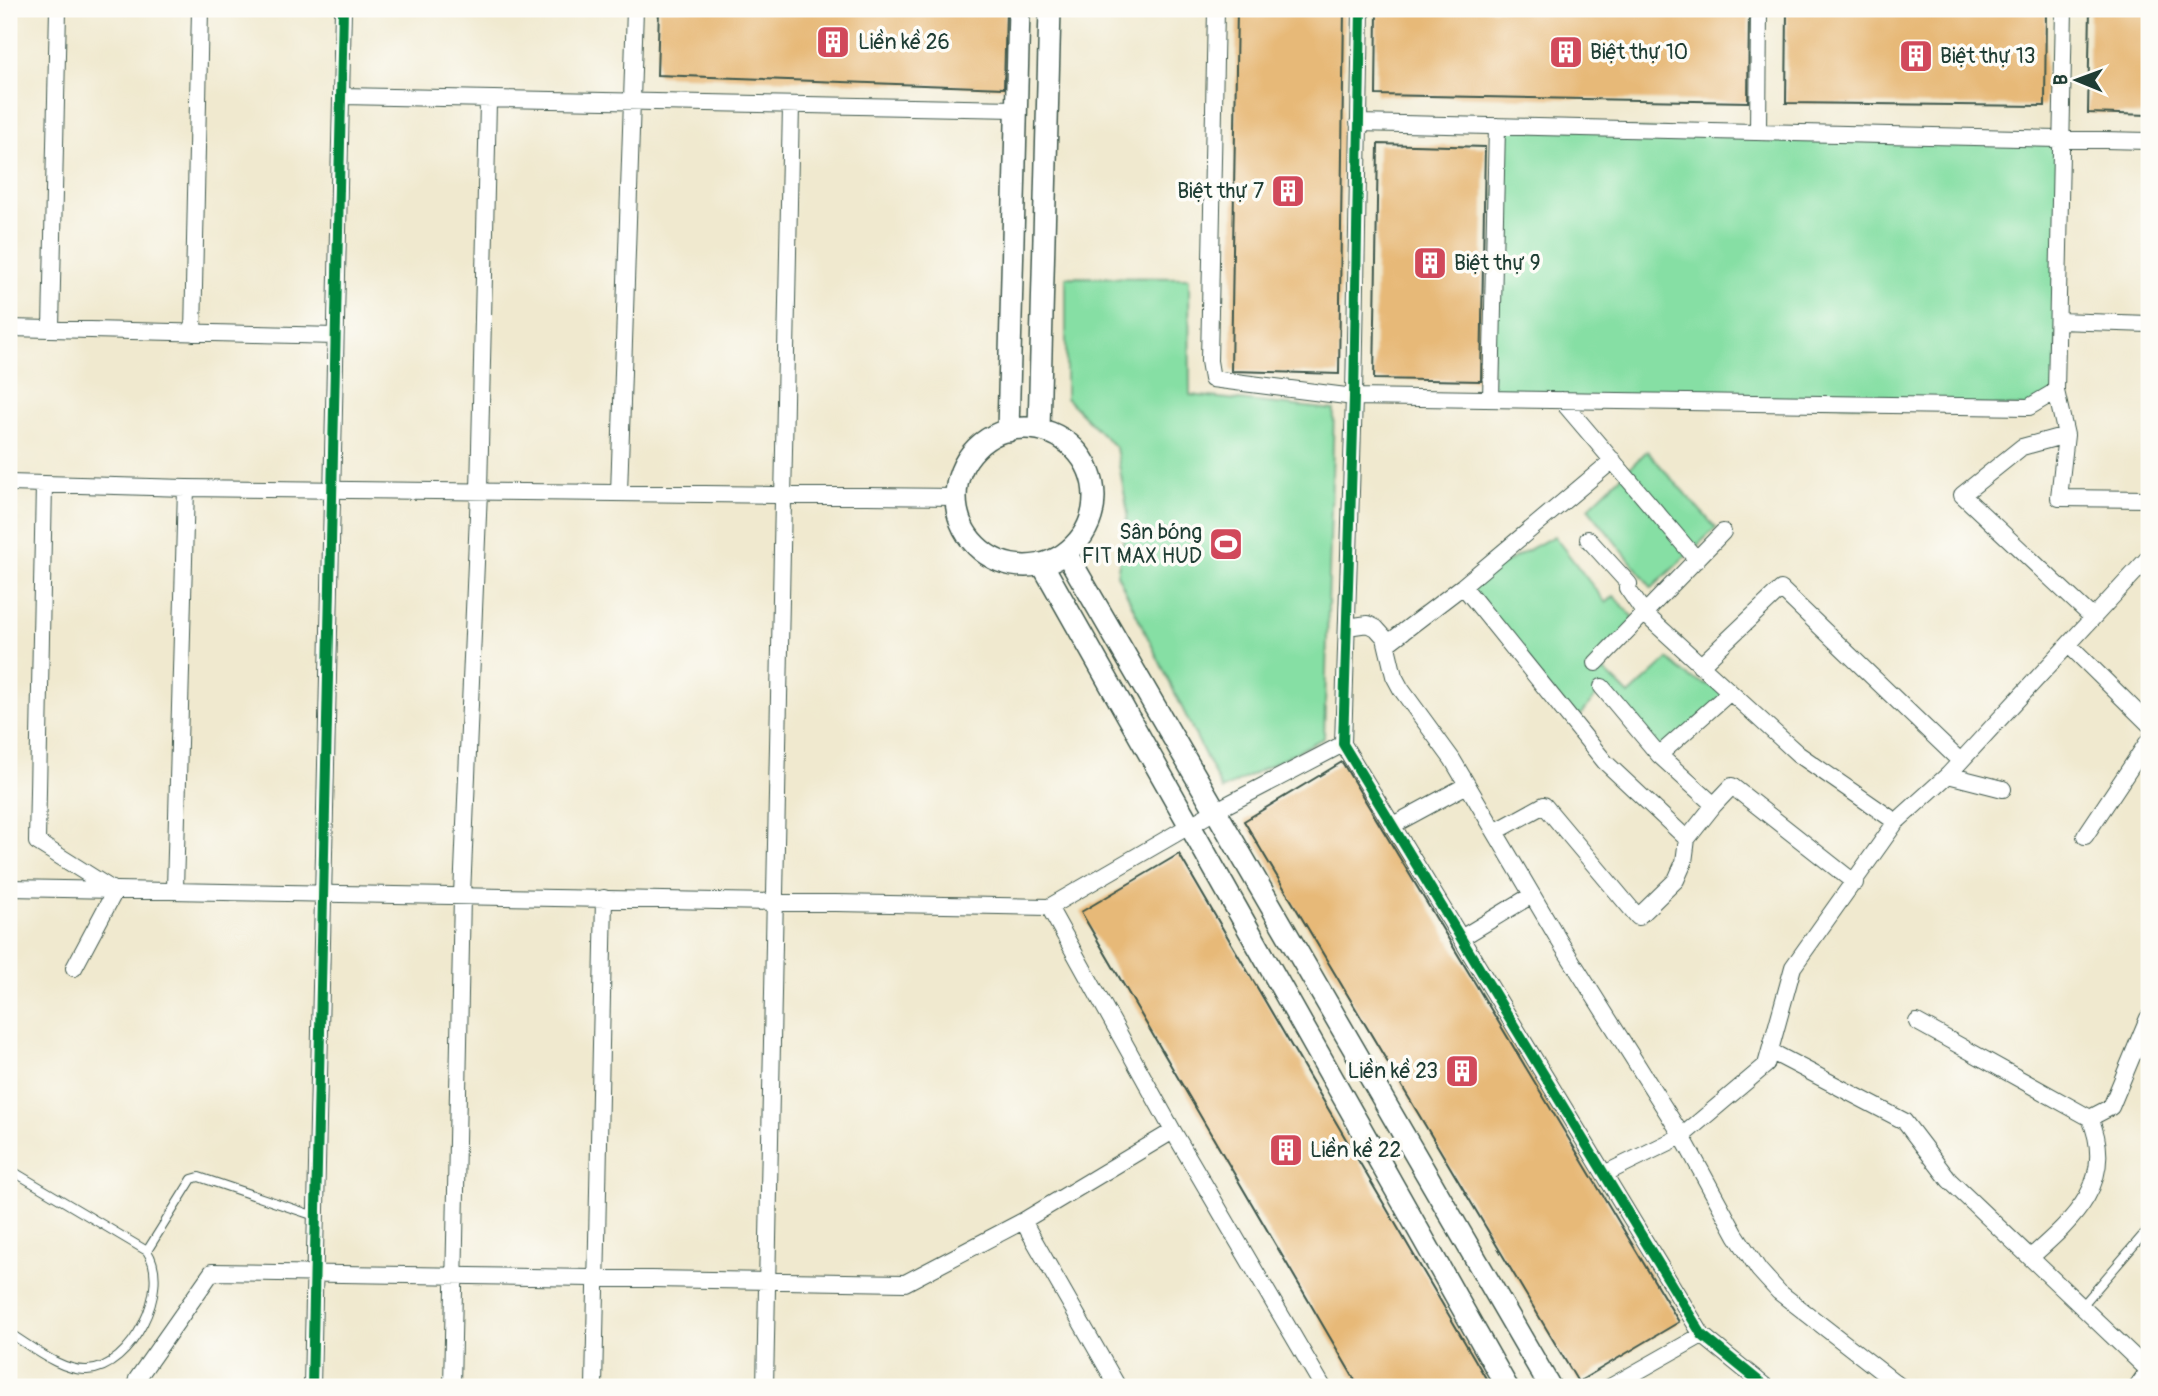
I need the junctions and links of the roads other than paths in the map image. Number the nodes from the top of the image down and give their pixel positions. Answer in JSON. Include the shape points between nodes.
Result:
{"nodes":[{"id":1,"x":58,"y":9,"type":"edge"},
{"id":2,"x":200,"y":9,"type":"edge"},
{"id":3,"x":343,"y":9,"type":"edge"},
{"id":4,"x":635,"y":9,"type":"edge"},
{"id":5,"x":1019,"y":9,"type":"edge"},
{"id":6,"x":1050,"y":9,"type":"edge"},
{"id":7,"x":1216,"y":9,"type":"edge"},
{"id":8,"x":1361,"y":9,"type":"edge"},
{"id":9,"x":1759,"y":9,"type":"edge"},
{"id":10,"x":2064,"y":9,"type":"edge"},
{"id":11,"x":342,"y":96,"type":"junction"},
{"id":12,"x":488,"y":102,"type":"junction"},
{"id":13,"x":631,"y":102,"type":"junction"},
{"id":14,"x":791,"y":105,"type":"junction"},
{"id":15,"x":1016,"y":109,"type":"junction"},
{"id":16,"x":1358,"y":123,"type":"junction"},
{"id":17,"x":1497,"y":126,"type":"junction"},
{"id":18,"x":1758,"y":132,"type":"junction"},
{"id":19,"x":2061,"y":139,"type":"junction"},
{"id":20,"x":2149,"y":141,"type":"edge"},
{"id":21,"x":2057,"y":321,"type":"junction"},
{"id":22,"x":2149,"y":324,"type":"edge"},
{"id":23,"x":9,"y":328,"type":"edge"},
{"id":24,"x":51,"y":328,"type":"junction"},
{"id":25,"x":193,"y":333,"type":"junction"},
{"id":26,"x":335,"y":337,"type":"junction"},
{"id":27,"x":2056,"y":391,"type":"junction"},
{"id":28,"x":1354,"y":397,"type":"junction"},
{"id":29,"x":1491,"y":399,"type":"junction"},
{"id":30,"x":1561,"y":400,"type":"junction"},
{"id":31,"x":1039,"y":429,"type":"junction"},
{"id":32,"x":1009,"y":431,"type":"junction"},
{"id":33,"x":2066,"y":435,"type":"junction"},
{"id":34,"x":1613,"y":460,"type":"junction"},
{"id":35,"x":9,"y":483,"type":"edge"},
{"id":36,"x":44,"y":484,"type":"junction"},
{"id":37,"x":186,"y":488,"type":"junction"},
{"id":38,"x":334,"y":489,"type":"junction"},
{"id":39,"x":479,"y":491,"type":"junction"},
{"id":40,"x":619,"y":493,"type":"junction"},
{"id":41,"x":783,"y":494,"type":"junction"},
{"id":42,"x":956,"y":497,"type":"junction"},
{"id":43,"x":2149,"y":499,"type":"edge"},
{"id":44,"x":1723,"y":532,"type":"dead end"},
{"id":45,"x":1588,"y":539,"type":"dead end"},
{"id":46,"x":1066,"y":553,"type":"junction"},
{"id":47,"x":2149,"y":556,"type":"edge"},
{"id":48,"x":1697,"y":560,"type":"junction"},
{"id":49,"x":1042,"y":564,"type":"junction"},
{"id":50,"x":1463,"y":586,"type":"junction"},
{"id":51,"x":1645,"y":614,"type":"junction"},
{"id":52,"x":2092,"y":617,"type":"junction"},
{"id":53,"x":1347,"y":627,"type":"junction"},
{"id":54,"x":1387,"y":643,"type":"junction"},
{"id":55,"x":2069,"y":645,"type":"junction"},
{"id":56,"x":1596,"y":663,"type":"dead end"},
{"id":57,"x":1700,"y":666,"type":"junction"},
{"id":58,"x":1602,"y":687,"type":"dead end"},
{"id":59,"x":1729,"y":692,"type":"junction"},
{"id":60,"x":2149,"y":724,"type":"edge"},
{"id":61,"x":2149,"y":740,"type":"edge"},
{"id":62,"x":1343,"y":744,"type":"junction"},
{"id":63,"x":1659,"y":755,"type":"junction"},
{"id":64,"x":1959,"y":760,"type":"junction"},
{"id":65,"x":1948,"y":775,"type":"junction"},
{"id":66,"x":1467,"y":785,"type":"junction"},
{"id":67,"x":2003,"y":789,"type":"dead end"},
{"id":68,"x":1714,"y":805,"type":"junction"},
{"id":69,"x":1216,"y":811,"type":"junction"},
{"id":70,"x":1896,"y":822,"type":"junction"},
{"id":71,"x":1191,"y":825,"type":"junction"},
{"id":72,"x":1392,"y":825,"type":"junction"},
{"id":73,"x":1495,"y":832,"type":"junction"},
{"id":74,"x":2085,"y":836,"type":"dead end"},
{"id":75,"x":1687,"y":839,"type":"junction"},
{"id":76,"x":1856,"y":883,"type":"junction"},
{"id":77,"x":9,"y":888,"type":"edge"},
{"id":78,"x":175,"y":889,"type":"junction"},
{"id":79,"x":115,"y":891,"type":"junction"},
{"id":80,"x":326,"y":892,"type":"junction"},
{"id":81,"x":462,"y":895,"type":"junction"},
{"id":82,"x":1532,"y":895,"type":"junction"},
{"id":83,"x":604,"y":898,"type":"junction"},
{"id":84,"x":775,"y":901,"type":"junction"},
{"id":85,"x":1049,"y":907,"type":"junction"},
{"id":86,"x":1461,"y":937,"type":"junction"},
{"id":87,"x":74,"y":968,"type":"dead end"},
{"id":88,"x":2148,"y":1018,"type":"edge"},
{"id":89,"x":1917,"y":1022,"type":"dead end"},
{"id":90,"x":1770,"y":1051,"type":"junction"},
{"id":91,"x":2090,"y":1118,"type":"junction"},
{"id":92,"x":1173,"y":1131,"type":"junction"},
{"id":93,"x":1682,"y":1136,"type":"junction"},
{"id":94,"x":9,"y":1169,"type":"edge"},
{"id":95,"x":1604,"y":1174,"type":"junction"},
{"id":96,"x":318,"y":1217,"type":"junction"},
{"id":97,"x":1023,"y":1222,"type":"junction"},
{"id":98,"x":2149,"y":1228,"type":"edge"},
{"id":99,"x":146,"y":1251,"type":"junction"},
{"id":100,"x":2031,"y":1257,"type":"junction"},
{"id":101,"x":317,"y":1275,"type":"junction"},
{"id":102,"x":454,"y":1275,"type":"junction"},
{"id":103,"x":597,"y":1278,"type":"junction"},
{"id":104,"x":767,"y":1280,"type":"junction"},
{"id":105,"x":2082,"y":1306,"type":"junction"},
{"id":106,"x":9,"y":1333,"type":"edge"},
{"id":107,"x":1702,"y":1335,"type":"junction"},
{"id":108,"x":2149,"y":1371,"type":"edge"},
{"id":109,"x":2149,"y":1377,"type":"edge"},
{"id":110,"x":135,"y":1387,"type":"edge"},
{"id":111,"x":312,"y":1387,"type":"edge"},
{"id":112,"x":452,"y":1387,"type":"edge"},
{"id":113,"x":594,"y":1387,"type":"edge"},
{"id":114,"x":765,"y":1387,"type":"edge"},
{"id":115,"x":1118,"y":1387,"type":"edge"},
{"id":116,"x":1323,"y":1387,"type":"edge"},
{"id":117,"x":1507,"y":1387,"type":"edge"},
{"id":118,"x":1550,"y":1387,"type":"edge"},
{"id":119,"x":1610,"y":1387,"type":"edge"},
{"id":120,"x":1766,"y":1387,"type":"edge"},
{"id":121,"x":1901,"y":1387,"type":"edge"},
{"id":122,"x":2142,"y":1387,"type":"edge"}],
"edges":[{"from":1,"to":24,"type":"street"},
{"from":2,"to":25,"type":"street"},
{"from":3,"to":11,"type":"street"},
{"from":4,"to":13,"type":"street"},
{"from":5,"to":15,"type":"main road"},
{"from":6,"to":31,"type":"main road"},
{"from":7,"to":28,"type":"street","via":[[1212,379]]},
{"from":8,"to":16,"type":"street"},
{"from":9,"to":18,"type":"street"},
{"from":10,"to":19,"type":"street"},
{"from":11,"to":12,"type":"street"},
{"from":11,"to":26,"type":"street"},
{"from":12,"to":13,"type":"street"},
{"from":12,"to":39,"type":"street"},
{"from":13,"to":14,"type":"street"},
{"from":13,"to":40,"type":"street"},
{"from":14,"to":15,"type":"street"},
{"from":14,"to":41,"type":"street"},
{"from":15,"to":32,"type":"main road"},
{"from":16,"to":17,"type":"street"},
{"from":16,"to":28,"type":"street"},
{"from":17,"to":18,"type":"street"},
{"from":17,"to":29,"type":"street"},
{"from":18,"to":19,"type":"street"},
{"from":19,"to":20,"type":"street"},
{"from":19,"to":21,"type":"street"},
{"from":21,"to":22,"type":"street"},
{"from":21,"to":27,"type":"street"},
{"from":23,"to":24,"type":"street"},
{"from":24,"to":25,"type":"street"},
{"from":25,"to":26,"type":"street"},
{"from":26,"to":38,"type":"street"},
{"from":27,"to":30,"type":"street","via":[[2029,407]]},
{"from":27,"to":33,"type":"street"},
{"from":28,"to":29,"type":"street"},
{"from":28,"to":53,"type":"street"},
{"from":29,"to":30,"type":"street"},
{"from":30,"to":34,"type":"street"},
{"from":31,"to":32,"type":"main road"},
{"from":31,"to":46,"type":"main road","via":[[1074,448],[1093,484],[1089,522]]},
{"from":32,"to":42,"type":"main road","via":[[982,443],[968,459]]},
{"from":33,"to":43,"type":"street","via":[[2059,498]]},
{"from":33,"to":52,"type":"street","via":[[2022,447],[1962,495]]},
{"from":34,"to":48,"type":"street"},
{"from":34,"to":50,"type":"street"},
{"from":35,"to":36,"type":"street"},
{"from":36,"to":37,"type":"street"},
{"from":36,"to":79,"type":"street","via":[[37,842]]},
{"from":37,"to":38,"type":"street"},
{"from":37,"to":78,"type":"street"},
{"from":38,"to":39,"type":"street"},
{"from":38,"to":80,"type":"street"},
{"from":39,"to":40,"type":"street"},
{"from":39,"to":81,"type":"street"},
{"from":40,"to":41,"type":"street"},
{"from":41,"to":42,"type":"street"},
{"from":41,"to":84,"type":"street"},
{"from":42,"to":49,"type":"main road","via":[[959,519],[985,554],[1025,567]]},
{"from":44,"to":48,"type":"street"},
{"from":45,"to":51,"type":"street","via":[[1629,584],[1627,588]]},
{"from":46,"to":49,"type":"main road"},
{"from":46,"to":69,"type":"main road"},
{"from":47,"to":52,"type":"street"},
{"from":48,"to":51,"type":"street"},
{"from":49,"to":71,"type":"main road"},
{"from":50,"to":54,"type":"street"},
{"from":50,"to":75,"type":"street","via":[[1605,762]]},
{"from":51,"to":56,"type":"street"},
{"from":51,"to":57,"type":"street"},
{"from":52,"to":55,"type":"street"},
{"from":53,"to":54,"type":"street","via":[[1368,624]]},
{"from":53,"to":62,"type":"street"},
{"from":54,"to":66,"type":"street","via":[[1401,689]]},
{"from":55,"to":60,"type":"street"},
{"from":55,"to":64,"type":"street"},
{"from":57,"to":59,"type":"street"},
{"from":57,"to":64,"type":"street","via":[[1781,589]]},
{"from":58,"to":63,"type":"street"},
{"from":59,"to":63,"type":"street"},
{"from":59,"to":70,"type":"street","via":[[1798,754]]},
{"from":61,"to":74,"type":"street"},
{"from":62,"to":69,"type":"street"},
{"from":62,"to":72,"type":"street"},
{"from":63,"to":68,"type":"street"},
{"from":64,"to":65,"type":"street"},
{"from":65,"to":67,"type":"street"},
{"from":65,"to":70,"type":"street"},
{"from":66,"to":72,"type":"street"},
{"from":66,"to":73,"type":"street"},
{"from":68,"to":75,"type":"street"},
{"from":68,"to":76,"type":"street","via":[[1732,786]]},
{"from":69,"to":71,"type":"street"},
{"from":69,"to":118,"type":"main road"},
{"from":70,"to":76,"type":"street"},
{"from":71,"to":85,"type":"street"},
{"from":71,"to":117,"type":"main road"},
{"from":72,"to":86,"type":"street"},
{"from":73,"to":75,"type":"street","via":[[1544,805],[1638,917],[1676,880]]},
{"from":73,"to":82,"type":"street"},
{"from":76,"to":90,"type":"street","via":[[1793,967]]},
{"from":77,"to":79,"type":"street"},
{"from":78,"to":79,"type":"street"},
{"from":78,"to":80,"type":"street"},
{"from":79,"to":87,"type":"street"},
{"from":80,"to":81,"type":"street"},
{"from":80,"to":96,"type":"street"},
{"from":81,"to":83,"type":"street"},
{"from":81,"to":102,"type":"street"},
{"from":82,"to":86,"type":"street"},
{"from":82,"to":93,"type":"street"},
{"from":83,"to":84,"type":"street"},
{"from":83,"to":103,"type":"street"},
{"from":84,"to":85,"type":"street"},
{"from":84,"to":104,"type":"street"},
{"from":85,"to":92,"type":"street"},
{"from":86,"to":95,"type":"street"},
{"from":88,"to":91,"type":"street","via":[[2112,1105]]},
{"from":89,"to":91,"type":"street"},
{"from":90,"to":93,"type":"street","via":[[1766,1065]]},
{"from":90,"to":100,"type":"street","via":[[1904,1121],[1949,1180]]},
{"from":91,"to":100,"type":"street","via":[[2099,1144],[2088,1196],[2071,1221]]},
{"from":92,"to":97,"type":"street"},
{"from":92,"to":116,"type":"street"},
{"from":93,"to":95,"type":"street"},
{"from":93,"to":121,"type":"street","via":[[1736,1235],[1769,1283]]},
{"from":94,"to":99,"type":"lane"},
{"from":95,"to":107,"type":"street"},
{"from":96,"to":99,"type":"lane","via":[[199,1177],[188,1182]]},
{"from":96,"to":101,"type":"street"},
{"from":97,"to":104,"type":"street","via":[[905,1283]]},
{"from":97,"to":115,"type":"street"},
{"from":98,"to":105,"type":"lane"},
{"from":99,"to":106,"type":"lane","via":[[157,1275],[154,1300],[137,1334],[105,1366],[83,1371],[63,1365]]},
{"from":100,"to":105,"type":"street"},
{"from":101,"to":102,"type":"street"},
{"from":101,"to":110,"type":"street","via":[[212,1272]]},
{"from":101,"to":111,"type":"street"},
{"from":102,"to":103,"type":"street"},
{"from":102,"to":112,"type":"street"},
{"from":103,"to":104,"type":"street"},
{"from":103,"to":113,"type":"street"},
{"from":104,"to":114,"type":"street"},
{"from":105,"to":108,"type":"street"},
{"from":107,"to":119,"type":"street"},
{"from":107,"to":120,"type":"street"},
{"from":109,"to":122,"type":"main road"}]}
